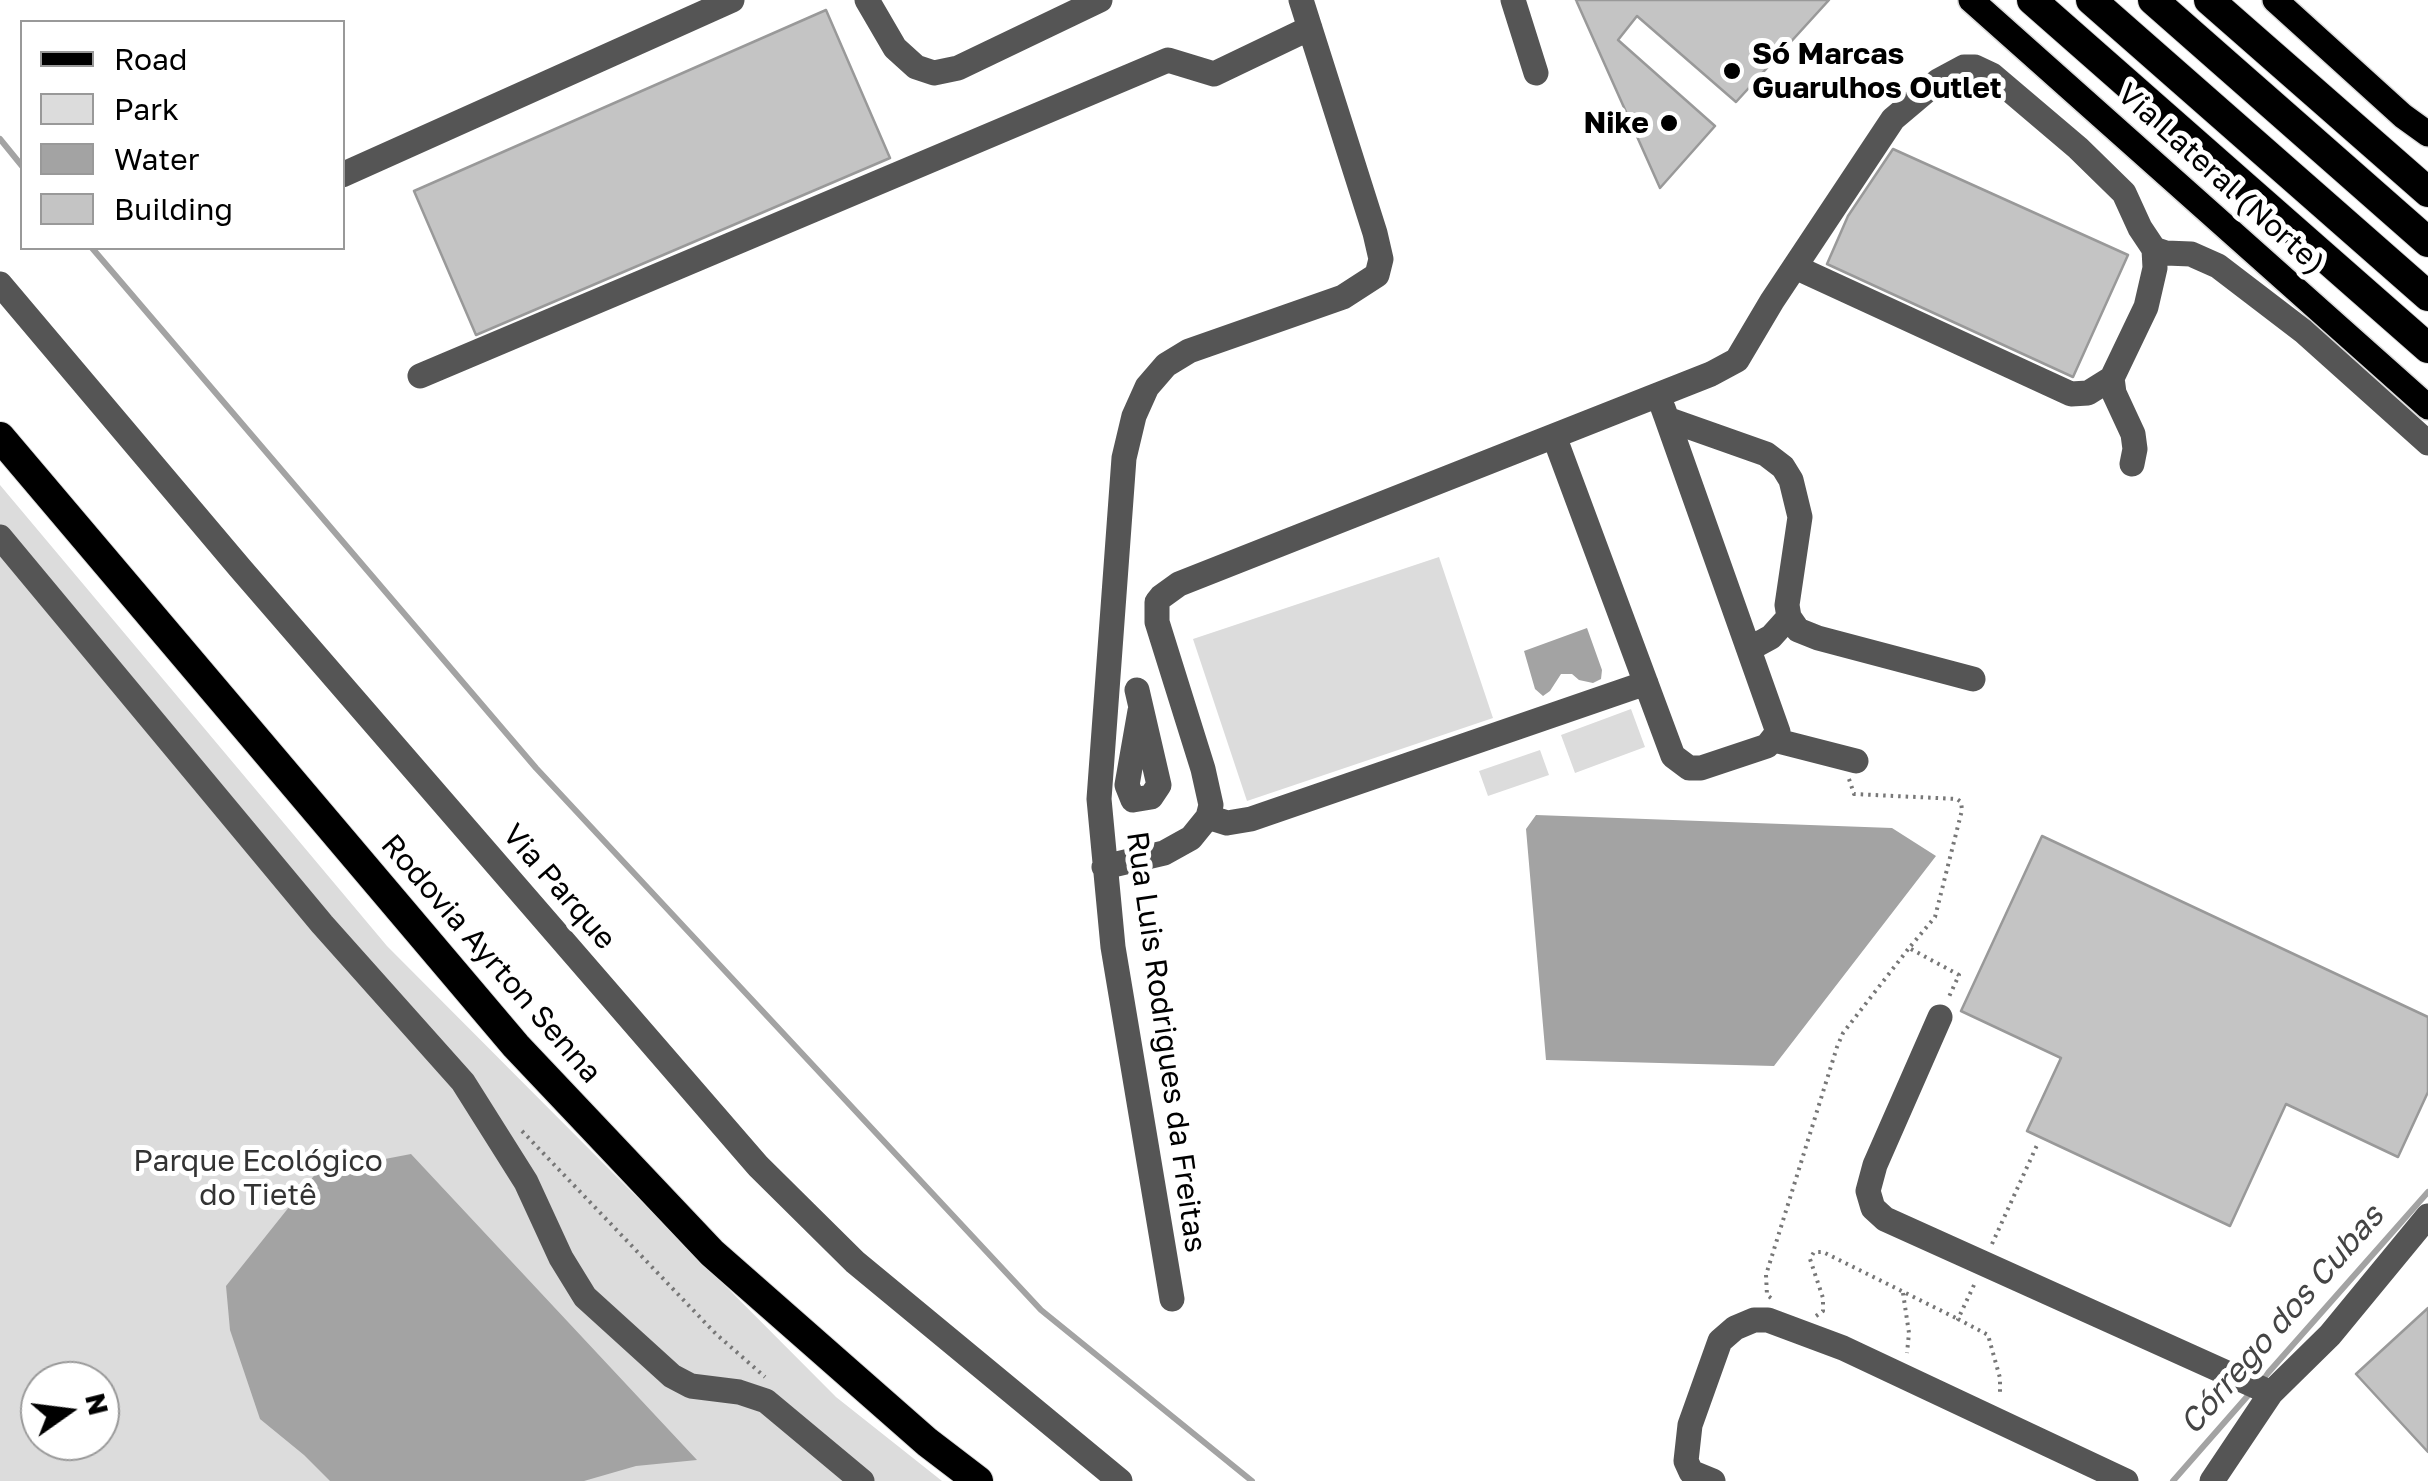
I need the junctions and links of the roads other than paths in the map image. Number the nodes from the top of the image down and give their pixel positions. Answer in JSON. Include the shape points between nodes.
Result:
{"nodes":[{"id":1,"x":732,"y":0,"type":"edge"},
{"id":2,"x":866,"y":0,"type":"edge"},
{"id":3,"x":1100,"y":0,"type":"edge"},
{"id":4,"x":1301,"y":0,"type":"edge"},
{"id":5,"x":1513,"y":0,"type":"edge"},
{"id":6,"x":1971,"y":0,"type":"edge"},
{"id":7,"x":2032,"y":0,"type":"edge"},
{"id":8,"x":2091,"y":0,"type":"edge"},
{"id":9,"x":2152,"y":0,"type":"edge"},
{"id":10,"x":2209,"y":0,"type":"edge"},
{"id":11,"x":2275,"y":0,"type":"edge"},
{"id":12,"x":1310,"y":28,"type":"junction"},
{"id":13,"x":1536,"y":73,"type":"dead end"},
{"id":14,"x":2428,"y":134,"type":"edge"},
{"id":15,"x":345,"y":174,"type":"edge"},
{"id":16,"x":2428,"y":192,"type":"edge"},
{"id":17,"x":2428,"y":242,"type":"edge"},
{"id":18,"x":2154,"y":249,"type":"junction"},
{"id":19,"x":1795,"y":267,"type":"junction"},
{"id":20,"x":0,"y":284,"type":"edge"},
{"id":21,"x":2428,"y":296,"type":"edge"},
{"id":22,"x":2428,"y":348,"type":"edge"},
{"id":23,"x":420,"y":376,"type":"dead end"},
{"id":24,"x":2112,"y":378,"type":"junction"},
{"id":25,"x":1658,"y":394,"type":"junction"},
{"id":26,"x":2428,"y":407,"type":"edge"},
{"id":27,"x":1667,"y":420,"type":"junction"},
{"id":28,"x":1554,"y":436,"type":"junction"},
{"id":29,"x":0,"y":437,"type":"edge"},
{"id":30,"x":2428,"y":443,"type":"edge"},
{"id":31,"x":2132,"y":464,"type":"dead end"},
{"id":32,"x":0,"y":537,"type":"edge"},
{"id":33,"x":1789,"y":617,"type":"junction"},
{"id":34,"x":1750,"y":649,"type":"junction"},
{"id":35,"x":1973,"y":679,"type":"dead end"},
{"id":36,"x":1646,"y":683,"type":"junction"},
{"id":37,"x":1191,"y":730,"type":"junction"},
{"id":38,"x":1774,"y":740,"type":"junction"},
{"id":39,"x":1150,"y":744,"type":"junction"},
{"id":40,"x":1852,"y":760,"type":"road end"},
{"id":41,"x":1208,"y":817,"type":"junction"},
{"id":42,"x":1104,"y":867,"type":"junction"},
{"id":43,"x":1940,"y":1017,"type":"road end"},
{"id":44,"x":2428,"y":1216,"type":"edge"},
{"id":45,"x":1172,"y":1299,"type":"dead end"},
{"id":46,"x":2271,"y":1393,"type":"junction"},
{"id":47,"x":862,"y":1481,"type":"edge"},
{"id":48,"x":978,"y":1481,"type":"edge"},
{"id":49,"x":1120,"y":1481,"type":"edge"},
{"id":50,"x":1712,"y":1481,"type":"edge"},
{"id":51,"x":2126,"y":1481,"type":"edge"},
{"id":52,"x":2212,"y":1481,"type":"edge"}],
"edges":[{"from":1,"to":15,"type":"street"},
{"from":2,"to":3,"type":"street","via":[[895,48],[934,73],[958,68]]},
{"from":4,"to":12,"type":"street","name":"Rua Luis Rodrigues da Freitas"},
{"from":5,"to":13,"type":"street"},
{"from":6,"to":26,"type":"main road","name":"Via Lateral (Norte)"},
{"from":7,"to":22,"type":"highway"},
{"from":8,"to":21,"type":"highway"},
{"from":9,"to":17,"type":"highway"},
{"from":10,"to":16,"type":"highway"},
{"from":11,"to":14,"type":"main road"},
{"from":12,"to":23,"type":"street","via":[[1214,74],[1168,60]]},
{"from":12,"to":42,"type":"street","name":"Rua Luis Rodrigues da Freitas","via":[[1381,259],[1377,276],[1344,297],[1189,351],[1146,387],[1124,458],[1099,800]]},
{"from":18,"to":19,"type":"street","via":[[2124,193],[2078,148],[1992,75],[1964,67],[1893,119]]},
{"from":18,"to":24,"type":"street","via":[[2146,306]]},
{"from":18,"to":30,"type":"street","via":[[2218,266]]},
{"from":19,"to":24,"type":"street","via":[[2071,394],[2088,393]]},
{"from":19,"to":25,"type":"street","via":[[1738,360]]},
{"from":20,"to":49,"type":"street","name":"Via Parque","via":[[758,1166],[855,1262]]},
{"from":24,"to":31,"type":"street","via":[[2133,434]]},
{"from":25,"to":27,"type":"street"},
{"from":25,"to":28,"type":"street"},
{"from":27,"to":33,"type":"street","via":[[1766,454],[1783,467],[1800,517],[1787,589]]},
{"from":27,"to":34,"type":"street"},
{"from":28,"to":36,"type":"street"},
{"from":28,"to":37,"type":"street","via":[[1168,590],[1157,602],[1156,622]]},
{"from":29,"to":48,"type":"highway","name":"Rodovia Ayrton Senna","via":[[516,1046],[712,1253]]},
{"from":32,"to":47,"type":"street","via":[[462,1082],[526,1182],[585,1297],[672,1376],[766,1402]]},
{"from":33,"to":34,"type":"street"},
{"from":33,"to":35,"type":"street","via":[[1798,630],[1818,638]]},
{"from":34,"to":38,"type":"street","via":[[1777,722]]},
{"from":36,"to":38,"type":"street","via":[[1673,756],[1689,768]]},
{"from":36,"to":41,"type":"street","via":[[1251,819],[1227,823]]},
{"from":37,"to":39,"type":"street"},
{"from":37,"to":41,"type":"street","via":[[1210,794]]},
{"from":38,"to":40,"type":"street"},
{"from":39,"to":39,"type":"street","via":[[1159,785],[1151,796],[1133,800],[1127,785],[1138,700]]},
{"from":41,"to":42,"type":"street","via":[[1191,838],[1164,853]]},
{"from":42,"to":45,"type":"street","name":"Rua Luis Rodrigues da Freitas"},
{"from":43,"to":46,"type":"street","via":[[1875,1165],[1868,1191],[1873,1208]]},
{"from":44,"to":46,"type":"street","via":[[2330,1335]]},
{"from":46,"to":52,"type":"street"},
{"from":50,"to":51,"type":"street","via":[[1690,1472],[1690,1425],[1720,1342],[1754,1320],[1775,1321],[1905,1377]]}]}
